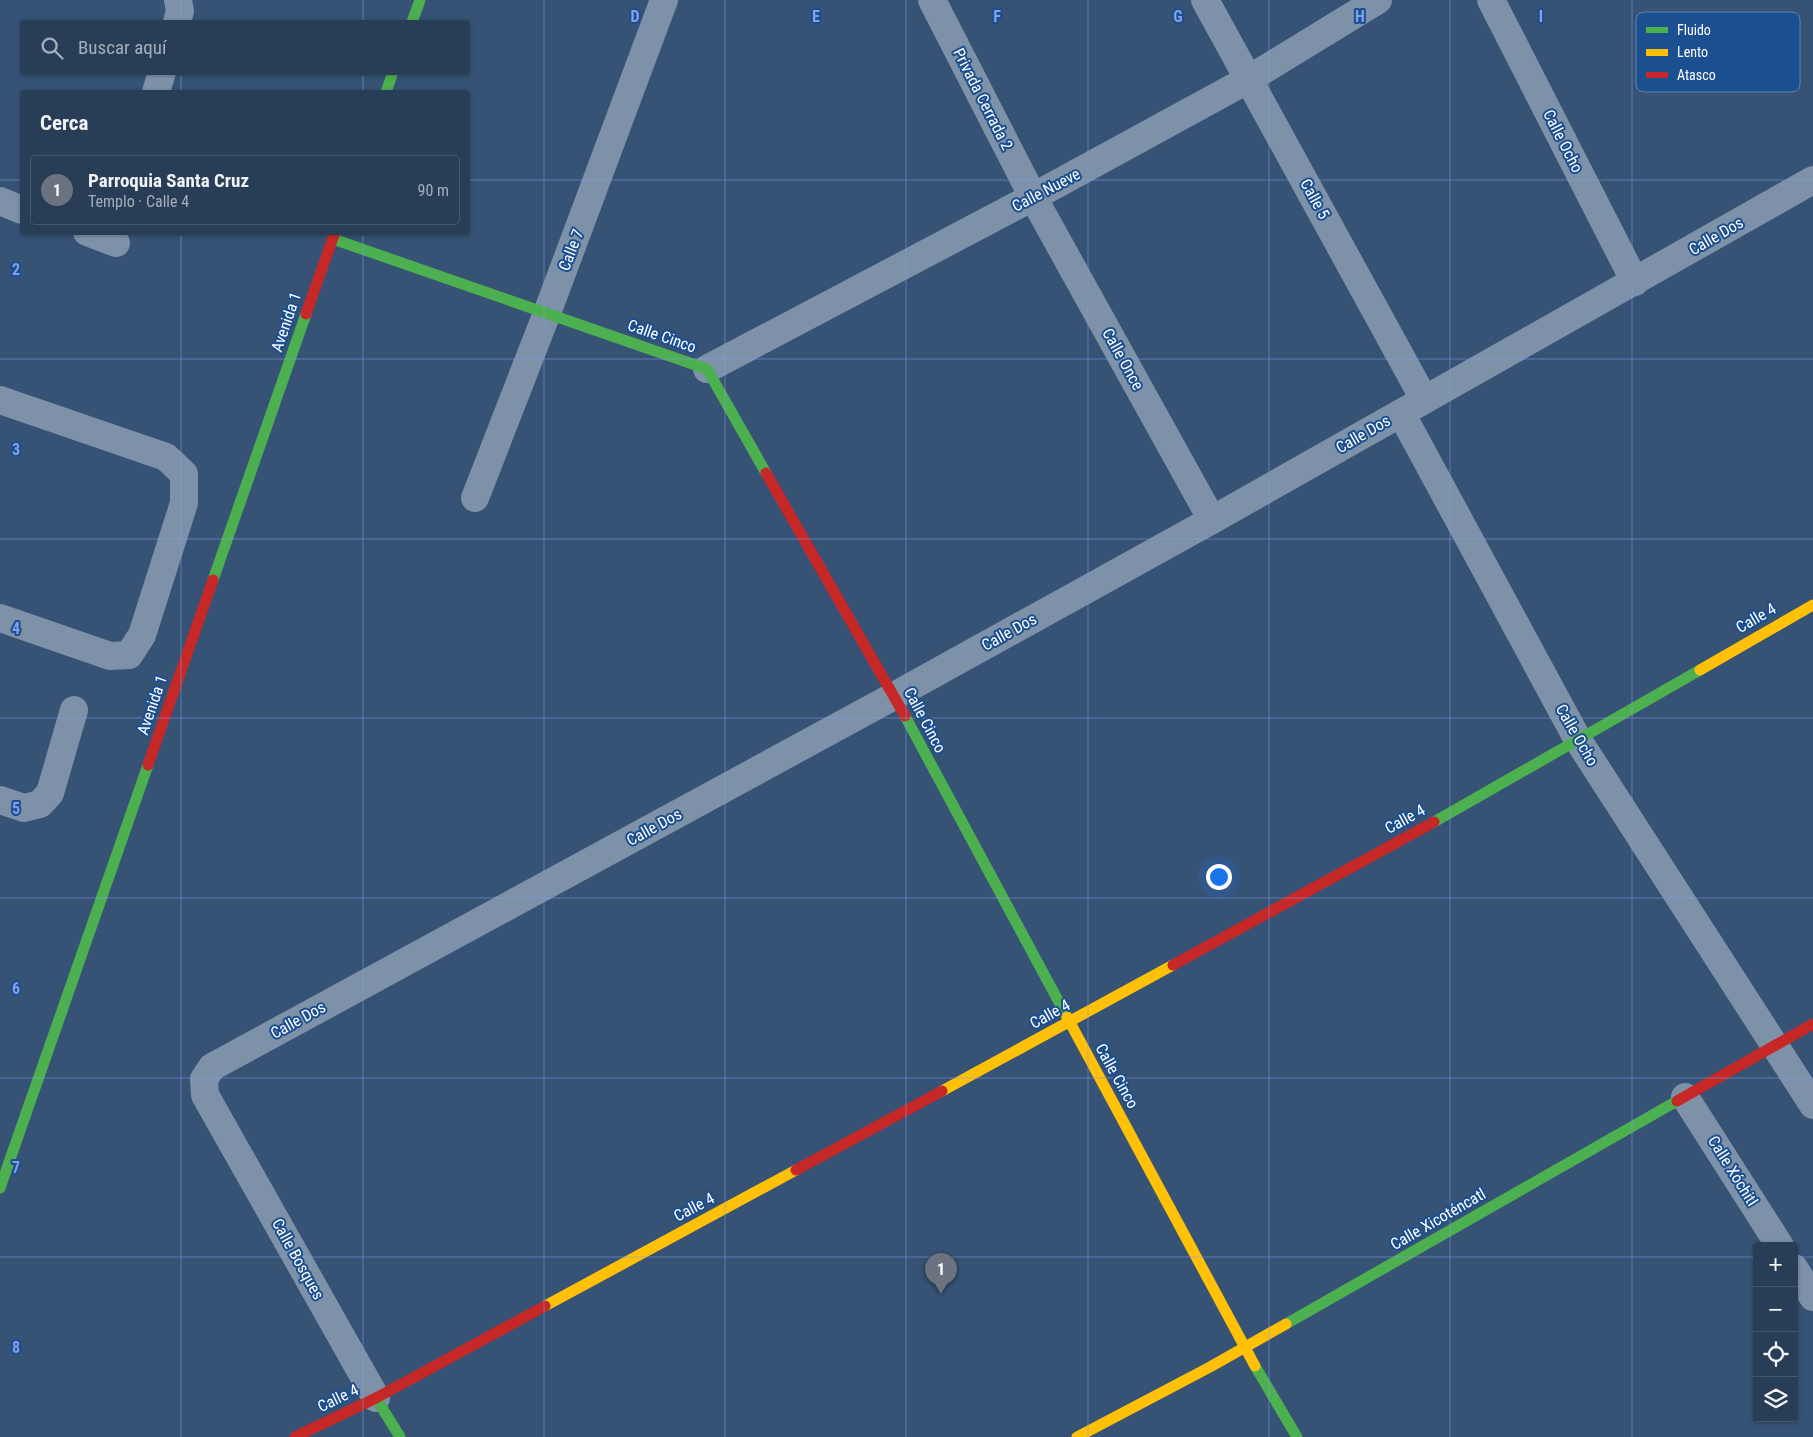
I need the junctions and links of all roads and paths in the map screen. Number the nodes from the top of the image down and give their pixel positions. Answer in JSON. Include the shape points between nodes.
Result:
{"nodes":[{"id":1,"x":178,"y":0,"type":"edge"},
{"id":2,"x":420,"y":0,"type":"edge"},
{"id":3,"x":664,"y":0,"type":"edge"},
{"id":4,"x":932,"y":0,"type":"edge"},
{"id":5,"x":1205,"y":0,"type":"edge"},
{"id":6,"x":1378,"y":0,"type":"edge"},
{"id":7,"x":1491,"y":0,"type":"edge"},
{"id":8,"x":178,"y":20,"type":"edge"},
{"id":9,"x":413,"y":20,"type":"edge"},
{"id":10,"x":161,"y":75,"type":"edge"},
{"id":11,"x":393,"y":75,"type":"edge"},
{"id":12,"x":1249,"y":79,"type":"junction"},
{"id":13,"x":157,"y":90,"type":"edge"},
{"id":14,"x":387,"y":90,"type":"edge"},
{"id":15,"x":1813,"y":180,"type":"edge"},
{"id":16,"x":1034,"y":197,"type":"junction"},
{"id":17,"x":0,"y":202,"type":"edge"},
{"id":18,"x":20,"y":209,"type":"edge"},
{"id":19,"x":95,"y":235,"type":"edge"},
{"id":20,"x":334,"y":236,"type":"edge"},
{"id":21,"x":116,"y":243,"type":"dead end"},
{"id":22,"x":1635,"y":282,"type":"junction"},
{"id":23,"x":547,"y":313,"type":"junction"},
{"id":24,"x":707,"y":369,"type":"junction"},
{"id":25,"x":1424,"y":399,"type":"junction"},
{"id":26,"x":0,"y":400,"type":"edge"},
{"id":27,"x":1401,"y":413,"type":"junction"},
{"id":28,"x":474,"y":498,"type":"dead end"},
{"id":29,"x":1212,"y":520,"type":"junction"},
{"id":30,"x":1813,"y":604,"type":"edge"},
{"id":31,"x":0,"y":618,"type":"edge"},
{"id":32,"x":894,"y":696,"type":"junction"},
{"id":33,"x":74,"y":710,"type":"dead end"},
{"id":34,"x":1578,"y":740,"type":"junction"},
{"id":35,"x":0,"y":800,"type":"edge"},
{"id":36,"x":1069,"y":1022,"type":"junction"},
{"id":37,"x":1813,"y":1024,"type":"edge"},
{"id":38,"x":1774,"y":1046,"type":"junction"},
{"id":39,"x":204,"y":1078,"type":"joint"},
{"id":40,"x":1685,"y":1097,"type":"junction"},
{"id":41,"x":1813,"y":1105,"type":"edge"},
{"id":42,"x":0,"y":1188,"type":"edge"},
{"id":43,"x":1777,"y":1242,"type":"edge"},
{"id":44,"x":1798,"y":1274,"type":"edge"},
{"id":45,"x":1813,"y":1298,"type":"edge"},
{"id":46,"x":1246,"y":1347,"type":"junction"},
{"id":47,"x":376,"y":1398,"type":"junction"},
{"id":48,"x":295,"y":1437,"type":"edge"},
{"id":49,"x":400,"y":1437,"type":"edge"},
{"id":50,"x":1076,"y":1437,"type":"edge"},
{"id":51,"x":1297,"y":1437,"type":"edge"}],
"edges":[{"from":1,"to":8,"type":"street"},
{"from":2,"to":9,"type":"street"},
{"from":3,"to":23,"type":"street","name":"Calle 7"},
{"from":4,"to":16,"type":"street","name":"Privada Cerrada 2"},
{"from":5,"to":12,"type":"street","name":"Calle 5"},
{"from":6,"to":12,"type":"street","name":"Calle Nueve"},
{"from":7,"to":22,"type":"street","name":"Calle Ocho"},
{"from":10,"to":13,"type":"street"},
{"from":11,"to":14,"type":"street"},
{"from":12,"to":16,"type":"street","name":"Calle Nueve"},
{"from":12,"to":25,"type":"street","name":"Calle 5"},
{"from":15,"to":22,"type":"street","name":"Calle Dos"},
{"from":16,"to":24,"type":"street","name":"Calle Nueve"},
{"from":16,"to":29,"type":"street","name":"Calle Once"},
{"from":17,"to":18,"type":"street"},
{"from":19,"to":21,"type":"street"},
{"from":20,"to":23,"type":"street","name":"Calle Cinco"},
{"from":20,"to":42,"type":"street","name":"Avenida 1"},
{"from":22,"to":25,"type":"street","name":"Calle Dos"},
{"from":23,"to":24,"type":"street","name":"Calle Cinco"},
{"from":23,"to":28,"type":"street","name":"Calle 7"},
{"from":24,"to":32,"type":"street","name":"Calle Cinco"},
{"from":25,"to":27,"type":"street","name":"Calle Dos"},
{"from":26,"to":31,"type":"street","via":[[166,457],[184,474],[184,503],[142,634],[129,655],[110,656]]},
{"from":27,"to":29,"type":"street","name":"Calle Dos"},
{"from":27,"to":34,"type":"street","name":"Calle Ocho"},
{"from":29,"to":32,"type":"street","name":"Calle Dos"},
{"from":30,"to":34,"type":"street","name":"Calle 4"},
{"from":32,"to":36,"type":"street","name":"Calle Cinco"},
{"from":32,"to":39,"type":"street","name":"Calle Dos","via":[[212,1067]]},
{"from":33,"to":35,"type":"street","via":[[50,793],[40,804],[24,808]]},
{"from":34,"to":36,"type":"street","name":"Calle 4"},
{"from":34,"to":38,"type":"street","name":"Calle Ocho"},
{"from":36,"to":46,"type":"street","name":"Calle Cinco"},
{"from":36,"to":47,"type":"street","name":"Calle 4"},
{"from":37,"to":38,"type":"street","name":"Calle Xicoténcatl"},
{"from":38,"to":40,"type":"street","name":"Calle Xicoténcatl"},
{"from":38,"to":41,"type":"street","name":"Calle Ocho"},
{"from":39,"to":47,"type":"street","name":"Calle Bosques","via":[[205,1095]]},
{"from":40,"to":43,"type":"street","name":"Calle Xóchitl"},
{"from":40,"to":46,"type":"street","name":"Calle Xicoténcatl"},
{"from":44,"to":45,"type":"street"},
{"from":46,"to":50,"type":"street","name":"Calle Xicoténcatl"},
{"from":46,"to":51,"type":"street","name":"Calle Cinco"},
{"from":47,"to":48,"type":"street","name":"Calle 4"},
{"from":47,"to":49,"type":"street","name":"Calle Bosques"}]}
